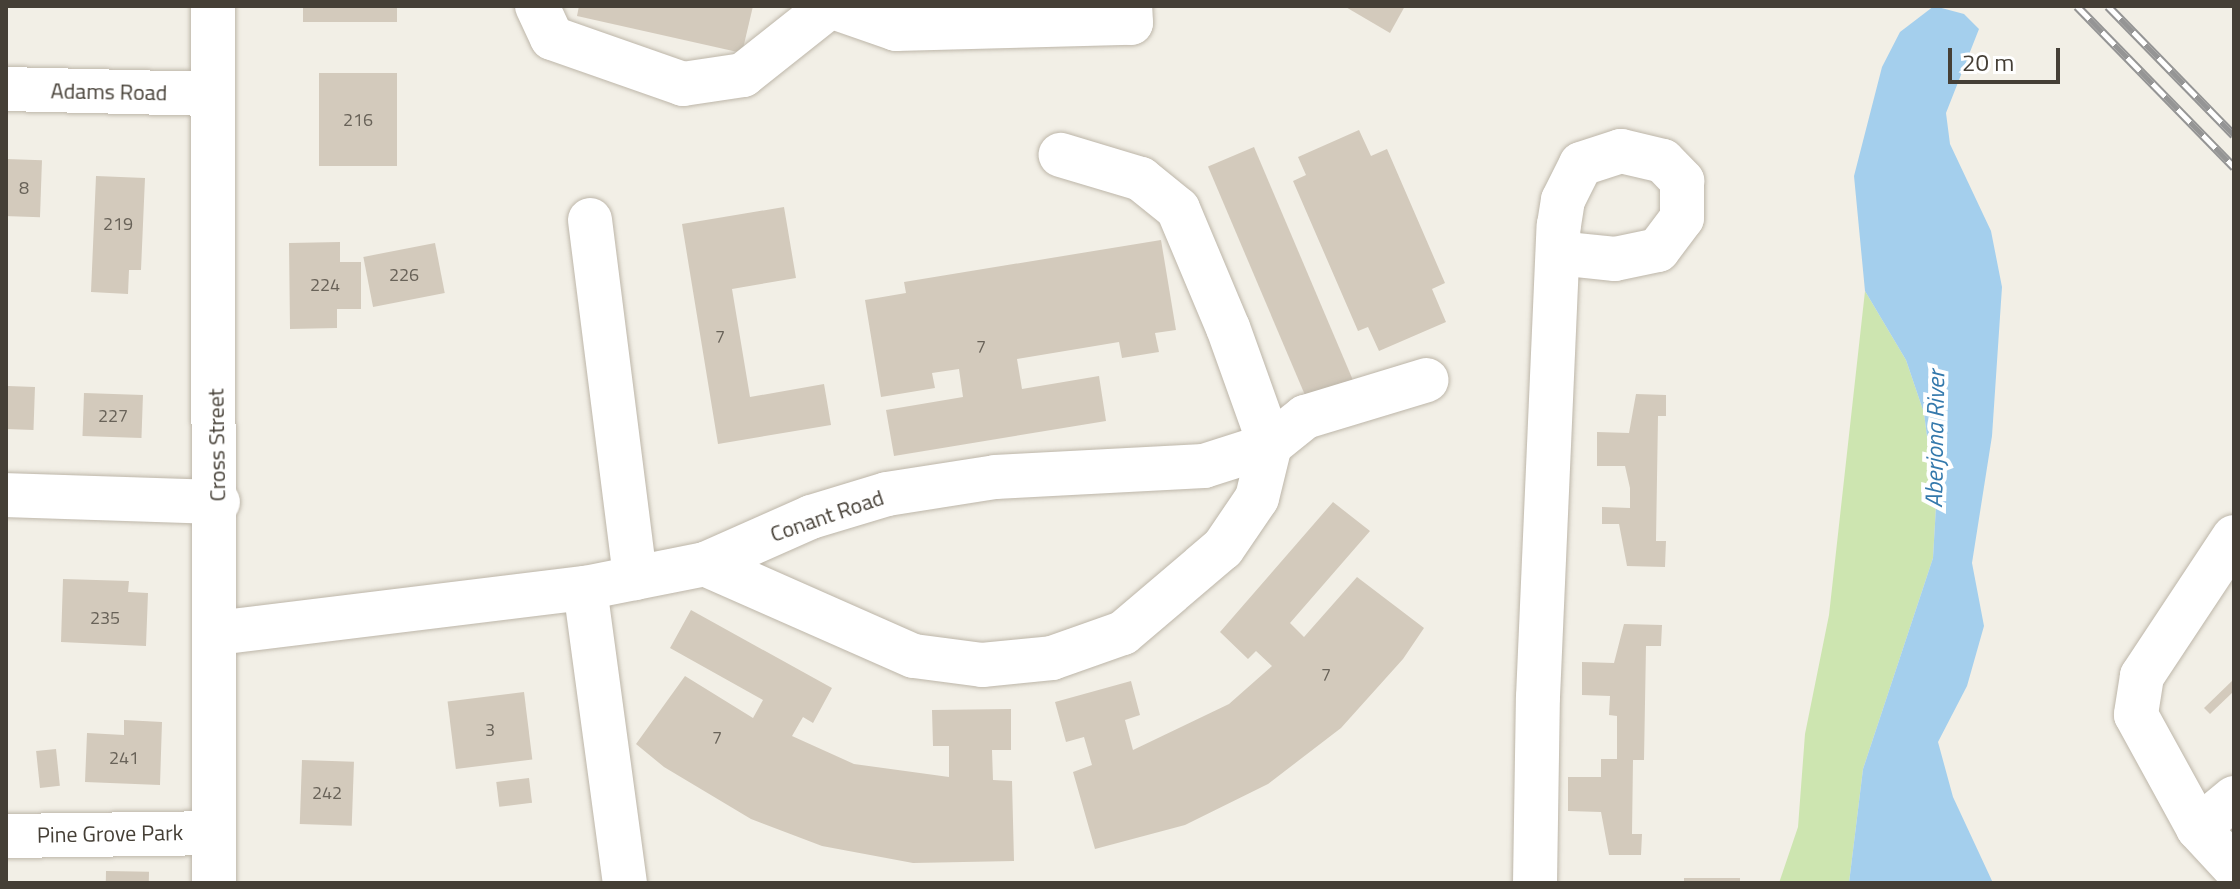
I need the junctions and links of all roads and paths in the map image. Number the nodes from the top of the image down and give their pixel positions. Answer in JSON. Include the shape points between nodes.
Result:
{"nodes":[{"id":1,"x":213,"y":6,"type":"edge"},
{"id":2,"x":537,"y":6,"type":"edge"},
{"id":3,"x":1130,"y":6,"type":"edge"},
{"id":4,"x":6,"y":89,"type":"edge"},
{"id":5,"x":213,"y":94,"type":"junction"},
{"id":6,"x":1061,"y":155,"type":"dead end"},
{"id":7,"x":590,"y":220,"type":"dead end"},
{"id":8,"x":1558,"y":253,"type":"dead end"},
{"id":9,"x":1427,"y":380,"type":"dead end"},
{"id":10,"x":1270,"y":445,"type":"junction"},
{"id":11,"x":6,"y":495,"type":"edge"},
{"id":12,"x":218,"y":502,"type":"junction"},
{"id":13,"x":2234,"y":537,"type":"edge"},
{"id":14,"x":705,"y":564,"type":"junction"},
{"id":15,"x":635,"y":578,"type":"junction"},
{"id":16,"x":585,"y":588,"type":"junction"},
{"id":17,"x":217,"y":633,"type":"junction"},
{"id":18,"x":2234,"y":798,"type":"edge"},
{"id":19,"x":2198,"y":828,"type":"junction"},
{"id":20,"x":214,"y":833,"type":"junction"},
{"id":21,"x":6,"y":836,"type":"edge"},
{"id":22,"x":2234,"y":867,"type":"edge"},
{"id":23,"x":214,"y":883,"type":"edge"},
{"id":24,"x":625,"y":883,"type":"edge"},
{"id":25,"x":1535,"y":883,"type":"edge"}],
"edges":[{"from":1,"to":5,"type":"street","name":"Cross Street"},
{"from":2,"to":3,"type":"street","via":[[552,38],[683,84],[743,75],[830,6],[896,29],[1131,23]]},
{"from":4,"to":5,"type":"street","name":"Adams Road"},
{"from":5,"to":12,"type":"street","name":"Cross Street"},
{"from":6,"to":10,"type":"street","via":[[1141,179],[1178,209]]},
{"from":7,"to":15,"type":"street"},
{"from":8,"to":25,"type":"street"},
{"from":9,"to":10,"type":"street","name":"Conant Road","via":[[1305,417]]},
{"from":10,"to":14,"type":"street","name":"Conant Road","via":[[1204,466],[995,477],[887,494],[811,517]]},
{"from":10,"to":14,"type":"street","via":[[1257,498],[1223,548],[1178,593],[1123,633],[1052,658],[982,665],[914,656]]},
{"from":11,"to":12,"type":"street"},
{"from":12,"to":17,"type":"street","name":"Cross Street"},
{"from":13,"to":19,"type":"street","via":[[2142,676],[2136,715]]},
{"from":14,"to":15,"type":"street","name":"Conant Road"},
{"from":15,"to":16,"type":"street","name":"Conant Road"},
{"from":16,"to":17,"type":"street","name":"Conant Road"},
{"from":16,"to":24,"type":"street"},
{"from":17,"to":20,"type":"street","name":"Cross Street"},
{"from":18,"to":19,"type":"street"},
{"from":19,"to":22,"type":"street"},
{"from":20,"to":21,"type":"street","name":"Pine Grove Park"},
{"from":20,"to":23,"type":"street","name":"Cross Street"}]}
